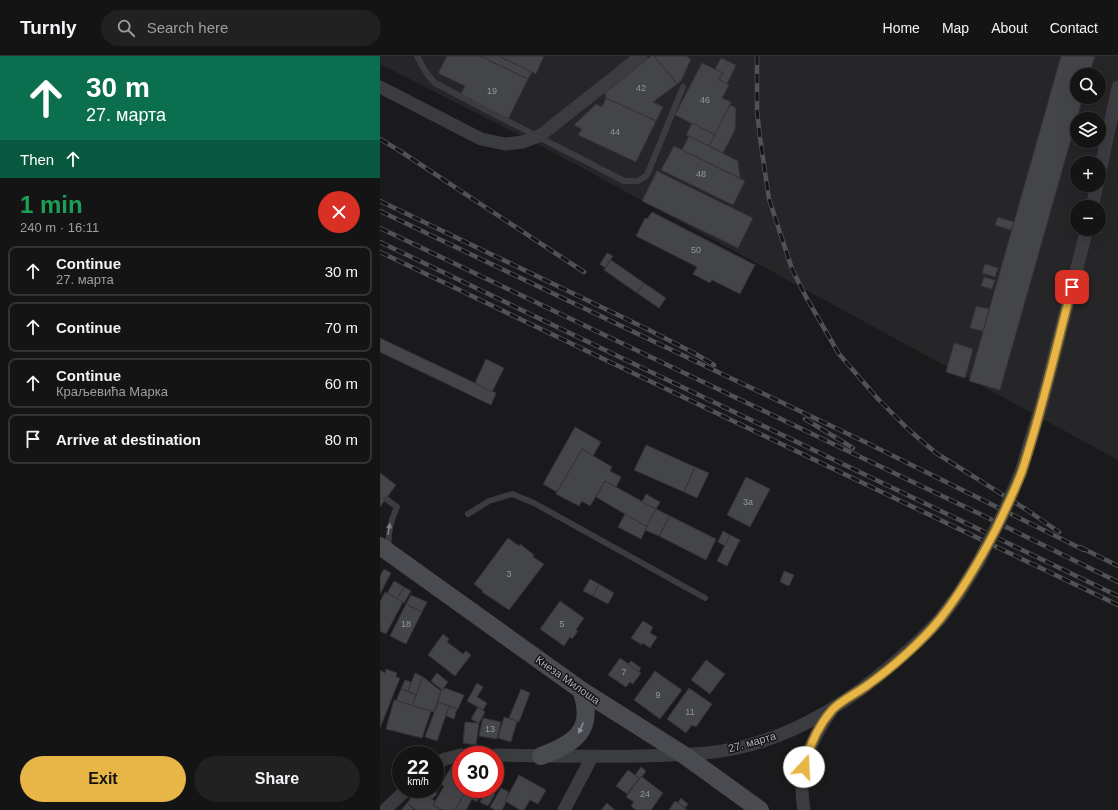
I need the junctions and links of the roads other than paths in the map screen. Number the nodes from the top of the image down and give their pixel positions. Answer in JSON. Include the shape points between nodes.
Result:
{"nodes":[{"id":1,"x":418,"y":56,"type":"edge"},
{"id":2,"x":641,"y":56,"type":"edge"},
{"id":3,"x":380,"y":87,"type":"edge"},
{"id":4,"x":683,"y":87,"type":"dead end"},
{"id":5,"x":1118,"y":87,"type":"edge"},
{"id":6,"x":1103,"y":156,"type":"edge"},
{"id":7,"x":1085,"y":236,"type":"edge"},
{"id":8,"x":386,"y":499,"type":"dead end"},
{"id":9,"x":468,"y":514,"type":"dead end"},
{"id":10,"x":385,"y":549,"type":"edge"},
{"id":11,"x":705,"y":598,"type":"dead end"},
{"id":12,"x":581,"y":690,"type":"junction"},
{"id":13,"x":833,"y":709,"type":"junction"},
{"id":14,"x":504,"y":755,"type":"edge"},
{"id":15,"x":684,"y":755,"type":"junction"},
{"id":16,"x":541,"y":756,"type":"junction"},
{"id":17,"x":592,"y":757,"type":"junction"},
{"id":18,"x":398,"y":798,"type":"edge"},
{"id":19,"x":385,"y":810,"type":"edge"},
{"id":20,"x":564,"y":810,"type":"edge"},
{"id":21,"x":760,"y":810,"type":"edge"},
{"id":22,"x":804,"y":810,"type":"edge"}],
"edges":[{"from":1,"to":4,"type":"lane","bridge":true,"via":[[435,84],[624,181],[638,181],[647,175]]},
{"from":2,"to":3,"type":"street","via":[[541,135],[523,142],[505,144],[481,139]]},
{"from":5,"to":6,"type":"street"},
{"from":7,"to":13,"type":"street","name":"27. марта","bridge":true,"via":[[1042,403],[1021,472],[979,562],[940,619],[912,648],[870,683]]},
{"from":10,"to":8,"type":"lane","one_way":true,"via":[[397,507]]},
{"from":9,"to":11,"type":"lane","via":[[489,501],[512,494],[534,503]]},
{"from":10,"to":12,"type":"main road","name":"Кнеза Милоша"},
{"from":12,"to":15,"type":"main road","name":"Кнеза Милоша"},
{"from":12,"to":16,"type":"main road","one_way":true,"via":[[585,714],[581,731],[567,745]]},
{"from":13,"to":15,"type":"street","name":"27. марта","via":[[778,735],[754,743],[714,752]]},
{"from":13,"to":22,"type":"street","via":[[812,744],[804,767],[801,788]]},
{"from":14,"to":16,"type":"street","name":"27. марта"},
{"from":15,"to":17,"type":"street","name":"27. марта"},
{"from":15,"to":21,"type":"main road","name":"Кнеза Милоша"},
{"from":16,"to":17,"type":"street","name":"27. марта"},
{"from":17,"to":20,"type":"street"},
{"from":18,"to":19,"type":"street"}]}
